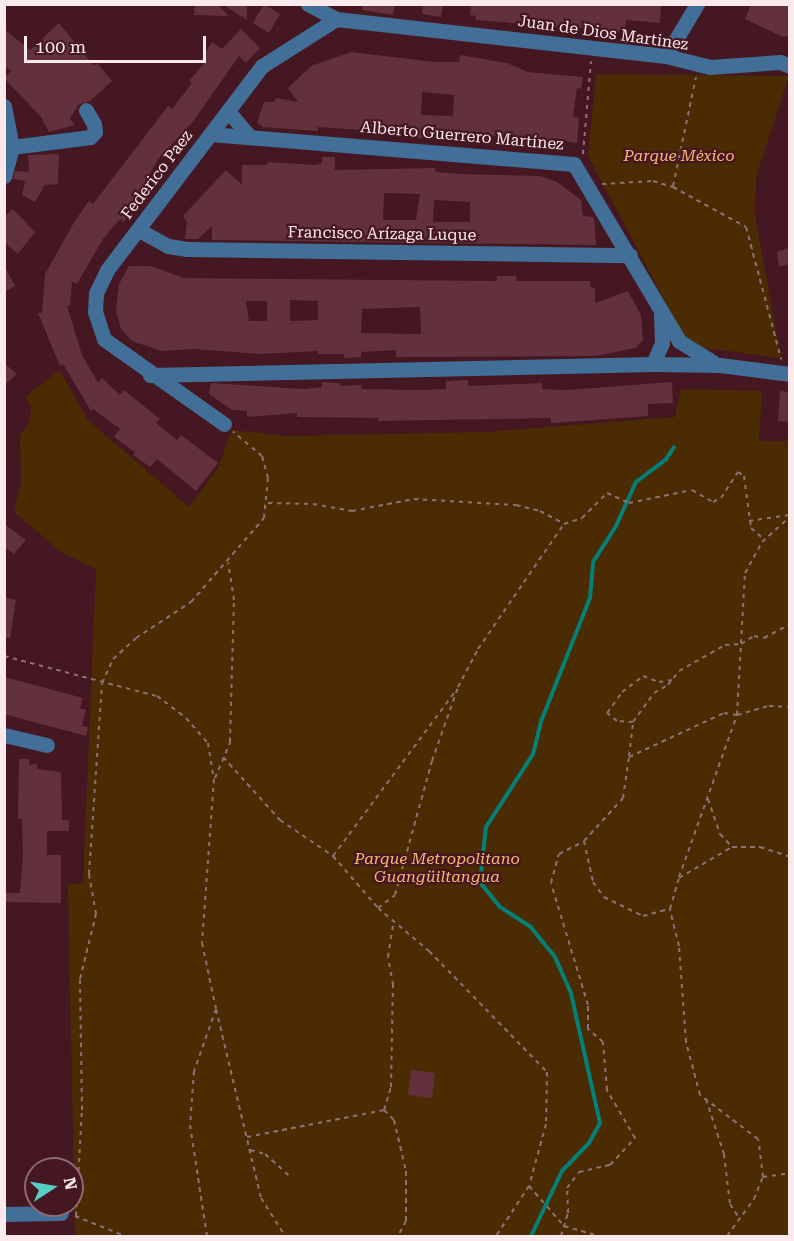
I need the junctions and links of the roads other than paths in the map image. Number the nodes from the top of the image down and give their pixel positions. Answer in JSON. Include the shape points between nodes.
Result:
{"nodes":[{"id":1,"x":308,"y":4,"type":"edge"},
{"id":2,"x":697,"y":4,"type":"edge"},
{"id":3,"x":336,"y":19,"type":"junction"},
{"id":4,"x":666,"y":56,"type":"junction"},
{"id":5,"x":789,"y":66,"type":"edge"},
{"id":6,"x":4,"y":106,"type":"edge"},
{"id":7,"x":86,"y":110,"type":"dead end"},
{"id":8,"x":228,"y":111,"type":"junction"},
{"id":9,"x":210,"y":134,"type":"junction"},
{"id":10,"x":250,"y":137,"type":"junction"},
{"id":11,"x":12,"y":147,"type":"junction"},
{"id":12,"x":4,"y":176,"type":"edge"},
{"id":13,"x":139,"y":230,"type":"junction"},
{"id":14,"x":630,"y":255,"type":"junction"},
{"id":15,"x":661,"y":312,"type":"junction"},
{"id":16,"x":653,"y":364,"type":"junction"},
{"id":17,"x":720,"y":365,"type":"junction"},
{"id":18,"x":786,"y":371,"type":"edge"},
{"id":19,"x":150,"y":375,"type":"junction"},
{"id":20,"x":224,"y":424,"type":"road end"},
{"id":21,"x":4,"y":735,"type":"edge"},
{"id":22,"x":47,"y":745,"type":"dead end"},
{"id":23,"x":4,"y":1214,"type":"edge"},
{"id":24,"x":24,"y":1214,"type":"edge"}],
"edges":[{"from":1,"to":3,"type":"street","name":"Juan de Dios Martinez"},
{"from":2,"to":4,"type":"street"},
{"from":3,"to":4,"type":"street","name":"Juan de Dios Martinez"},
{"from":3,"to":8,"type":"street","name":"Federico Paez","via":[[262,66]]},
{"from":4,"to":5,"type":"street","name":"Juan de Dios Martinez","via":[[710,67],[780,62]]},
{"from":6,"to":11,"type":"street"},
{"from":7,"to":11,"type":"street","via":[[94,124],[95,132],[90,137]]},
{"from":8,"to":9,"type":"street","name":"Federico Paez"},
{"from":8,"to":10,"type":"street"},
{"from":9,"to":10,"type":"street","name":"Alberto Guerrero Martínez"},
{"from":9,"to":13,"type":"street","name":"Federico Paez"},
{"from":10,"to":14,"type":"street","name":"Alberto Guerrero Martínez","via":[[562,160],[581,171]]},
{"from":11,"to":12,"type":"street"},
{"from":13,"to":14,"type":"street","name":"Francisco Arízaga Luque","via":[[168,246],[187,249]]},
{"from":13,"to":19,"type":"street","name":"Federico Paez","via":[[106,270],[96,293],[94,312],[104,339]]},
{"from":14,"to":15,"type":"street","name":"Alberto Guerrero Martínez"},
{"from":15,"to":16,"type":"street","name":"Alberto Guerrero Martínez","via":[[662,343]]},
{"from":15,"to":17,"type":"street","name":"Alberto Guerrero Martínez","via":[[686,348]]},
{"from":16,"to":17,"type":"street"},
{"from":16,"to":19,"type":"street"},
{"from":17,"to":18,"type":"street"},
{"from":19,"to":20,"type":"street","name":"Federico Paez"},
{"from":21,"to":22,"type":"street"},
{"from":23,"to":24,"type":"street"}]}
